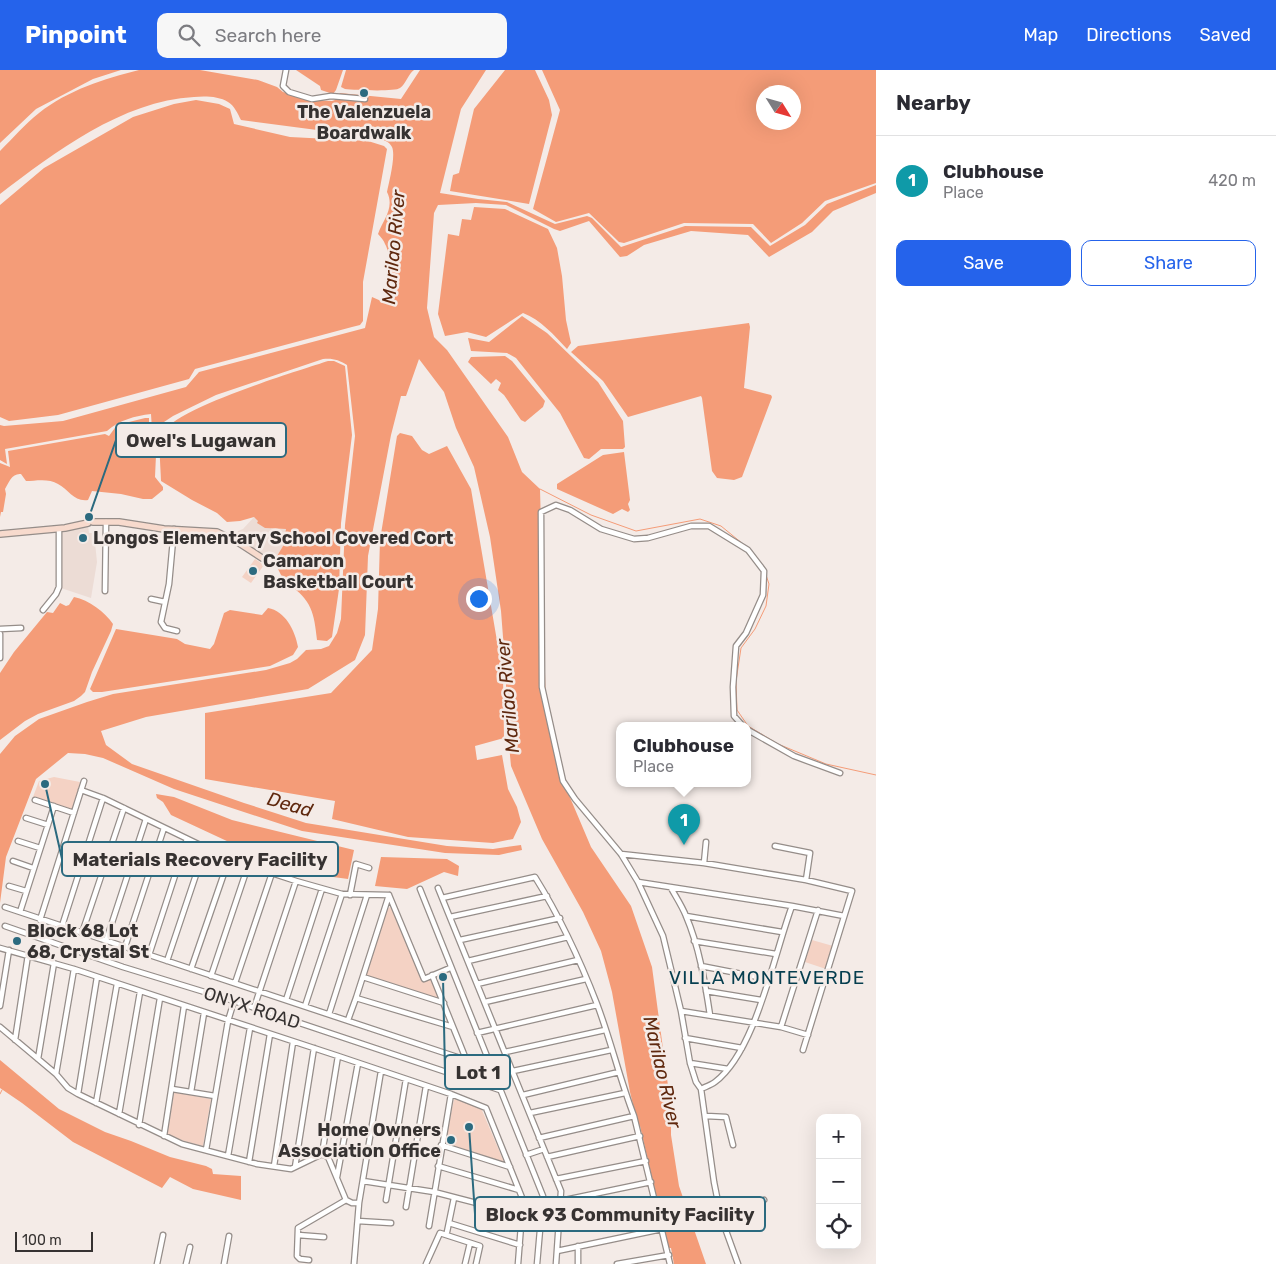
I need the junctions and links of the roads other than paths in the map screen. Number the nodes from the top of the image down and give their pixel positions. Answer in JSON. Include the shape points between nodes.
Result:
{"nodes":[{"id":1,"x":286,"y":70,"type":"edge"},
{"id":2,"x":365,"y":99,"type":"dead end"},
{"id":3,"x":106,"y":522,"type":"junction"},
{"id":4,"x":60,"y":529,"type":"junction"},
{"id":5,"x":174,"y":529,"type":"junction"},
{"id":6,"x":0,"y":534,"type":"edge"},
{"id":7,"x":262,"y":558,"type":"dead end"},
{"id":8,"x":106,"y":591,"type":"dead end"},
{"id":9,"x":151,"y":599,"type":"dead end"},
{"id":10,"x":165,"y":602,"type":"junction"},
{"id":11,"x":43,"y":610,"type":"dead end"},
{"id":12,"x":21,"y":628,"type":"dead end"},
{"id":13,"x":0,"y":629,"type":"edge"},
{"id":14,"x":177,"y":631,"type":"dead end"},
{"id":15,"x":0,"y":634,"type":"edge"},
{"id":16,"x":0,"y":658,"type":"edge"},
{"id":17,"x":739,"y":722,"type":"edge"},
{"id":18,"x":751,"y":732,"type":"edge"},
{"id":19,"x":840,"y":773,"type":"dead end"},
{"id":20,"x":84,"y":781,"type":"dead end"},
{"id":21,"x":81,"y":790,"type":"junction"},
{"id":22,"x":103,"y":798,"type":"junction"},
{"id":23,"x":35,"y":800,"type":"dead end"},
{"id":24,"x":54,"y":806,"type":"junction"},
{"id":25,"x":124,"y":808,"type":"junction"},
{"id":26,"x":74,"y":813,"type":"junction"},
{"id":27,"x":26,"y":818,"type":"dead end"},
{"id":28,"x":146,"y":819,"type":"junction"},
{"id":29,"x":48,"y":825,"type":"junction"},
{"id":30,"x":164,"y":828,"type":"junction"},
{"id":31,"x":187,"y":839,"type":"junction"},
{"id":32,"x":18,"y":841,"type":"dead end"},
{"id":33,"x":706,"y":842,"type":"dead end"},
{"id":34,"x":775,"y":846,"type":"dead end"},
{"id":35,"x":40,"y":848,"type":"junction"},
{"id":36,"x":205,"y":848,"type":"junction"},
{"id":37,"x":621,"y":854,"type":"junction"},
{"id":38,"x":229,"y":859,"type":"junction"},
{"id":39,"x":13,"y":861,"type":"dead end"},
{"id":40,"x":704,"y":863,"type":"junction"},
{"id":41,"x":248,"y":866,"type":"junction"},
{"id":42,"x":33,"y":868,"type":"junction"},
{"id":43,"x":369,"y":868,"type":"dead end"},
{"id":44,"x":272,"y":873,"type":"junction"},
{"id":45,"x":806,"y":880,"type":"junction"},
{"id":46,"x":296,"y":881,"type":"junction"},
{"id":47,"x":638,"y":882,"type":"junction"},
{"id":48,"x":9,"y":886,"type":"dead end"},
{"id":49,"x":438,"y":888,"type":"dead end"},
{"id":50,"x":671,"y":888,"type":"junction"},
{"id":51,"x":322,"y":889,"type":"junction"},
{"id":52,"x":420,"y":889,"type":"dead end"},
{"id":53,"x":26,"y":891,"type":"junction"},
{"id":54,"x":342,"y":894,"type":"junction"},
{"id":55,"x":350,"y":895,"type":"junction"},
{"id":56,"x":368,"y":895,"type":"junction"},
{"id":57,"x":389,"y":895,"type":"junction"},
{"id":58,"x":547,"y":896,"type":"junction"},
{"id":59,"x":442,"y":898,"type":"junction"},
{"id":60,"x":792,"y":906,"type":"junction"},
{"id":61,"x":5,"y":907,"type":"dead end"},
{"id":62,"x":818,"y":910,"type":"junction"},
{"id":63,"x":20,"y":912,"type":"junction"},
{"id":64,"x":686,"y":916,"type":"junction"},
{"id":65,"x":844,"y":916,"type":"junction"},
{"id":66,"x":450,"y":917,"type":"junction"},
{"id":67,"x":560,"y":918,"type":"junction"},
{"id":68,"x":40,"y":920,"type":"junction"},
{"id":69,"x":5,"y":926,"type":"dead end"},
{"id":70,"x":62,"y":926,"type":"junction"},
{"id":71,"x":782,"y":932,"type":"junction"},
{"id":72,"x":82,"y":933,"type":"junction"},
{"id":73,"x":568,"y":937,"type":"junction"},
{"id":74,"x":460,"y":940,"type":"junction"},
{"id":75,"x":106,"y":941,"type":"junction"},
{"id":76,"x":694,"y":941,"type":"junction"},
{"id":77,"x":125,"y":947,"type":"junction"},
{"id":78,"x":0,"y":948,"type":"edge"},
{"id":79,"x":9,"y":950,"type":"junction"},
{"id":80,"x":149,"y":954,"type":"junction"},
{"id":81,"x":776,"y":954,"type":"junction"},
{"id":82,"x":28,"y":955,"type":"junction"},
{"id":83,"x":578,"y":960,"type":"junction"},
{"id":84,"x":167,"y":961,"type":"junction"},
{"id":85,"x":468,"y":961,"type":"junction"},
{"id":86,"x":54,"y":963,"type":"junction"},
{"id":87,"x":700,"y":966,"type":"junction"},
{"id":88,"x":450,"y":968,"type":"junction"},
{"id":89,"x":74,"y":969,"type":"junction"},
{"id":90,"x":191,"y":969,"type":"junction"},
{"id":91,"x":432,"y":975,"type":"junction"},
{"id":92,"x":211,"y":976,"type":"junction"},
{"id":93,"x":97,"y":977,"type":"junction"},
{"id":94,"x":363,"y":977,"type":"junction"},
{"id":95,"x":586,"y":979,"type":"junction"},
{"id":96,"x":768,"y":979,"type":"junction"},
{"id":97,"x":235,"y":983,"type":"junction"},
{"id":98,"x":117,"y":984,"type":"junction"},
{"id":99,"x":477,"y":984,"type":"junction"},
{"id":100,"x":260,"y":991,"type":"junction"},
{"id":101,"x":706,"y":991,"type":"junction"},
{"id":102,"x":140,"y":992,"type":"junction"},
{"id":103,"x":160,"y":998,"type":"junction"},
{"id":104,"x":356,"y":998,"type":"junction"},
{"id":105,"x":286,"y":1000,"type":"junction"},
{"id":106,"x":761,"y":1000,"type":"junction"},
{"id":107,"x":234,"y":1001,"type":"junction"},
{"id":108,"x":485,"y":1002,"type":"junction"},
{"id":109,"x":444,"y":1003,"type":"junction"},
{"id":110,"x":597,"y":1005,"type":"junction"},
{"id":111,"x":0,"y":1006,"type":"edge"},
{"id":112,"x":184,"y":1006,"type":"junction"},
{"id":113,"x":304,"y":1006,"type":"junction"},
{"id":114,"x":254,"y":1008,"type":"junction"},
{"id":115,"x":681,"y":1011,"type":"junction"},
{"id":116,"x":204,"y":1013,"type":"junction"},
{"id":117,"x":329,"y":1014,"type":"junction"},
{"id":118,"x":710,"y":1015,"type":"junction"},
{"id":119,"x":348,"y":1020,"type":"junction"},
{"id":120,"x":228,"y":1021,"type":"junction"},
{"id":121,"x":754,"y":1023,"type":"junction"},
{"id":122,"x":0,"y":1027,"type":"edge"},
{"id":123,"x":453,"y":1027,"type":"junction"},
{"id":124,"x":781,"y":1027,"type":"junction"},
{"id":125,"x":250,"y":1028,"type":"junction"},
{"id":126,"x":495,"y":1028,"type":"junction"},
{"id":127,"x":605,"y":1030,"type":"junction"},
{"id":128,"x":477,"y":1033,"type":"junction"},
{"id":129,"x":270,"y":1034,"type":"junction"},
{"id":130,"x":808,"y":1035,"type":"junction"},
{"id":131,"x":685,"y":1038,"type":"junction"},
{"id":132,"x":15,"y":1040,"type":"junction"},
{"id":133,"x":293,"y":1042,"type":"junction"},
{"id":134,"x":314,"y":1048,"type":"junction"},
{"id":135,"x":742,"y":1048,"type":"junction"},
{"id":136,"x":611,"y":1050,"type":"junction"},
{"id":137,"x":803,"y":1050,"type":"dead end"},
{"id":138,"x":505,"y":1052,"type":"junction"},
{"id":139,"x":338,"y":1056,"type":"junction"},
{"id":140,"x":38,"y":1058,"type":"junction"},
{"id":141,"x":466,"y":1060,"type":"junction"},
{"id":142,"x":358,"y":1063,"type":"junction"},
{"id":143,"x":690,"y":1063,"type":"junction"},
{"id":144,"x":478,"y":1064,"type":"dead end"},
{"id":145,"x":728,"y":1069,"type":"junction"},
{"id":146,"x":513,"y":1070,"type":"junction"},
{"id":147,"x":381,"y":1071,"type":"junction"},
{"id":148,"x":619,"y":1072,"type":"junction"},
{"id":149,"x":56,"y":1074,"type":"junction"},
{"id":150,"x":406,"y":1079,"type":"junction"},
{"id":151,"x":426,"y":1086,"type":"junction"},
{"id":152,"x":172,"y":1088,"type":"junction"},
{"id":153,"x":701,"y":1089,"type":"junction"},
{"id":154,"x":500,"y":1090,"type":"junction"},
{"id":155,"x":191,"y":1092,"type":"junction"},
{"id":156,"x":625,"y":1093,"type":"junction"},
{"id":157,"x":78,"y":1094,"type":"junction"},
{"id":158,"x":450,"y":1094,"type":"junction"},
{"id":159,"x":522,"y":1095,"type":"junction"},
{"id":160,"x":215,"y":1096,"type":"junction"},
{"id":161,"x":96,"y":1103,"type":"junction"},
{"id":162,"x":530,"y":1113,"type":"junction"},
{"id":163,"x":119,"y":1114,"type":"junction"},
{"id":164,"x":634,"y":1116,"type":"junction"},
{"id":165,"x":706,"y":1116,"type":"junction"},
{"id":166,"x":139,"y":1124,"type":"junction"},
{"id":167,"x":164,"y":1136,"type":"junction"},
{"id":168,"x":640,"y":1136,"type":"junction"},
{"id":169,"x":539,"y":1138,"type":"junction"},
{"id":170,"x":733,"y":1144,"type":"dead end"},
{"id":171,"x":442,"y":1145,"type":"junction"},
{"id":172,"x":544,"y":1149,"type":"junction"},
{"id":173,"x":206,"y":1150,"type":"junction"},
{"id":174,"x":322,"y":1154,"type":"junction"},
{"id":175,"x":526,"y":1155,"type":"junction"},
{"id":176,"x":228,"y":1156,"type":"junction"},
{"id":177,"x":547,"y":1157,"type":"junction"},
{"id":178,"x":646,"y":1161,"type":"junction"},
{"id":179,"x":249,"y":1162,"type":"junction"},
{"id":180,"x":274,"y":1166,"type":"junction"},
{"id":181,"x":438,"y":1166,"type":"junction"},
{"id":182,"x":295,"y":1167,"type":"junction"},
{"id":183,"x":510,"y":1167,"type":"junction"},
{"id":184,"x":337,"y":1178,"type":"junction"},
{"id":185,"x":556,"y":1179,"type":"junction"},
{"id":186,"x":363,"y":1181,"type":"junction"},
{"id":187,"x":651,"y":1182,"type":"junction"},
{"id":188,"x":388,"y":1185,"type":"junction"},
{"id":189,"x":409,"y":1188,"type":"junction"},
{"id":190,"x":519,"y":1190,"type":"junction"},
{"id":191,"x":434,"y":1192,"type":"junction"},
{"id":192,"x":454,"y":1198,"type":"junction"},
{"id":193,"x":346,"y":1200,"type":"junction"},
{"id":194,"x":386,"y":1200,"type":"dead end"},
{"id":195,"x":764,"y":1200,"type":"dead end"},
{"id":196,"x":560,"y":1201,"type":"junction"},
{"id":197,"x":359,"y":1204,"type":"junction"},
{"id":198,"x":656,"y":1206,"type":"junction"},
{"id":199,"x":406,"y":1207,"type":"dead end"},
{"id":200,"x":521,"y":1216,"type":"junction"},
{"id":201,"x":721,"y":1217,"type":"junction"},
{"id":202,"x":542,"y":1220,"type":"junction"},
{"id":203,"x":358,"y":1221,"type":"junction"},
{"id":204,"x":449,"y":1223,"type":"junction"},
{"id":205,"x":391,"y":1224,"type":"dead end"},
{"id":206,"x":558,"y":1224,"type":"junction"},
{"id":207,"x":428,"y":1226,"type":"dead end"},
{"id":208,"x":662,"y":1229,"type":"junction"},
{"id":209,"x":447,"y":1232,"type":"dead end"},
{"id":210,"x":163,"y":1235,"type":"dead end"},
{"id":211,"x":298,"y":1235,"type":"junction"},
{"id":212,"x":229,"y":1236,"type":"dead end"},
{"id":213,"x":324,"y":1237,"type":"dead end"},
{"id":214,"x":470,"y":1243,"type":"junction"},
{"id":215,"x":520,"y":1245,"type":"junction"},
{"id":216,"x":578,"y":1246,"type":"junction"},
{"id":217,"x":190,"y":1247,"type":"dead end"},
{"id":218,"x":556,"y":1251,"type":"junction"},
{"id":219,"x":668,"y":1255,"type":"junction"},
{"id":220,"x":309,"y":1260,"type":"dead end"},
{"id":221,"x":642,"y":1262,"type":"edge"},
{"id":222,"x":157,"y":1264,"type":"edge"},
{"id":223,"x":186,"y":1264,"type":"edge"},
{"id":224,"x":224,"y":1264,"type":"edge"},
{"id":225,"x":354,"y":1264,"type":"edge"},
{"id":226,"x":426,"y":1264,"type":"edge"},
{"id":227,"x":465,"y":1264,"type":"edge"},
{"id":228,"x":476,"y":1264,"type":"edge"},
{"id":229,"x":518,"y":1264,"type":"edge"},
{"id":230,"x":537,"y":1264,"type":"edge"},
{"id":231,"x":556,"y":1264,"type":"edge"},
{"id":232,"x":578,"y":1264,"type":"edge"},
{"id":233,"x":619,"y":1264,"type":"edge"},
{"id":234,"x":670,"y":1264,"type":"edge"},
{"id":235,"x":738,"y":1264,"type":"edge"}],
"edges":[{"from":1,"to":2,"type":"street","via":[[284,86],[289,92],[312,99],[331,96]]},
{"from":3,"to":4,"type":"street"},
{"from":3,"to":5,"type":"street"},
{"from":3,"to":8,"type":"street"},
{"from":4,"to":6,"type":"street"},
{"from":4,"to":11,"type":"street","via":[[59,587]]},
{"from":5,"to":7,"type":"street","via":[[217,532]]},
{"from":5,"to":10,"type":"street"},
{"from":9,"to":10,"type":"street"},
{"from":10,"to":14,"type":"street","via":[[161,624]]},
{"from":12,"to":13,"type":"street"},
{"from":15,"to":16,"type":"street"},
{"from":17,"to":37,"type":"street","via":[[734,716],[736,646],[746,633],[763,595],[764,572],[748,550],[709,526],[690,526],[634,539],[601,528],[556,505],[541,512],[542,687],[562,781]]},
{"from":18,"to":19,"type":"street","via":[[794,756]]},
{"from":20,"to":21,"type":"street"},
{"from":21,"to":22,"type":"street"},
{"from":21,"to":26,"type":"street"},
{"from":22,"to":25,"type":"street"},
{"from":22,"to":70,"type":"street"},
{"from":23,"to":24,"type":"street"},
{"from":24,"to":26,"type":"street"},
{"from":24,"to":29,"type":"street"},
{"from":25,"to":28,"type":"street"},
{"from":25,"to":72,"type":"street"},
{"from":26,"to":68,"type":"street"},
{"from":27,"to":29,"type":"street"},
{"from":28,"to":30,"type":"street"},
{"from":28,"to":75,"type":"street"},
{"from":29,"to":35,"type":"street"},
{"from":30,"to":31,"type":"street"},
{"from":30,"to":77,"type":"street"},
{"from":31,"to":36,"type":"street"},
{"from":31,"to":80,"type":"street"},
{"from":32,"to":35,"type":"street"},
{"from":33,"to":40,"type":"street"},
{"from":34,"to":45,"type":"street","via":[[810,853]]},
{"from":35,"to":42,"type":"street"},
{"from":36,"to":38,"type":"street"},
{"from":36,"to":84,"type":"street"},
{"from":37,"to":40,"type":"street"},
{"from":37,"to":47,"type":"street"},
{"from":38,"to":41,"type":"street"},
{"from":38,"to":90,"type":"street"},
{"from":39,"to":42,"type":"street"},
{"from":40,"to":45,"type":"street"},
{"from":41,"to":44,"type":"street"},
{"from":41,"to":92,"type":"street"},
{"from":42,"to":53,"type":"street"},
{"from":43,"to":55,"type":"street","via":[[356,864]]},
{"from":44,"to":46,"type":"street"},
{"from":44,"to":97,"type":"street"},
{"from":45,"to":65,"type":"street","via":[[851,889],[853,893]]},
{"from":46,"to":51,"type":"street"},
{"from":46,"to":100,"type":"street"},
{"from":47,"to":50,"type":"street"},
{"from":47,"to":115,"type":"street","via":[[663,936]]},
{"from":48,"to":53,"type":"street"},
{"from":49,"to":59,"type":"street"},
{"from":50,"to":60,"type":"street"},
{"from":50,"to":64,"type":"street"},
{"from":51,"to":54,"type":"street"},
{"from":51,"to":105,"type":"street"},
{"from":52,"to":88,"type":"street"},
{"from":53,"to":63,"type":"street"},
{"from":54,"to":55,"type":"street"},
{"from":54,"to":113,"type":"street"},
{"from":55,"to":56,"type":"street"},
{"from":56,"to":57,"type":"street"},
{"from":56,"to":117,"type":"street"},
{"from":57,"to":91,"type":"street","via":[[424,979]]},
{"from":57,"to":94,"type":"street"},
{"from":58,"to":59,"type":"street","via":[[535,877]]},
{"from":58,"to":66,"type":"street"},
{"from":58,"to":67,"type":"street"},
{"from":59,"to":66,"type":"street"},
{"from":60,"to":62,"type":"street"},
{"from":60,"to":71,"type":"street"},
{"from":61,"to":63,"type":"street"},
{"from":62,"to":65,"type":"street"},
{"from":62,"to":124,"type":"street"},
{"from":63,"to":68,"type":"street"},
{"from":64,"to":71,"type":"street"},
{"from":64,"to":76,"type":"street"},
{"from":65,"to":130,"type":"street"},
{"from":66,"to":74,"type":"street"},
{"from":67,"to":73,"type":"street"},
{"from":67,"to":74,"type":"street"},
{"from":68,"to":70,"type":"street"},
{"from":69,"to":107,"type":"street","name":"ONYX ROAD"},
{"from":70,"to":72,"type":"street"},
{"from":71,"to":81,"type":"street"},
{"from":72,"to":75,"type":"street"},
{"from":73,"to":83,"type":"street"},
{"from":73,"to":85,"type":"street"},
{"from":74,"to":85,"type":"street"},
{"from":75,"to":77,"type":"street"},
{"from":76,"to":81,"type":"street"},
{"from":76,"to":87,"type":"street"},
{"from":77,"to":80,"type":"street"},
{"from":78,"to":79,"type":"street"},
{"from":79,"to":82,"type":"street"},
{"from":79,"to":111,"type":"street"},
{"from":80,"to":84,"type":"street"},
{"from":81,"to":96,"type":"street"},
{"from":82,"to":86,"type":"street"},
{"from":82,"to":132,"type":"street"},
{"from":83,"to":95,"type":"street"},
{"from":83,"to":99,"type":"street"},
{"from":84,"to":90,"type":"street"},
{"from":85,"to":99,"type":"street"},
{"from":86,"to":89,"type":"street"},
{"from":86,"to":140,"type":"street"},
{"from":87,"to":96,"type":"street"},
{"from":87,"to":101,"type":"street"},
{"from":88,"to":91,"type":"street"},
{"from":88,"to":128,"type":"street"},
{"from":89,"to":93,"type":"street"},
{"from":89,"to":149,"type":"street"},
{"from":90,"to":92,"type":"street"},
{"from":91,"to":109,"type":"street"},
{"from":92,"to":97,"type":"street"},
{"from":93,"to":98,"type":"street"},
{"from":93,"to":157,"type":"street"},
{"from":94,"to":104,"type":"street"},
{"from":94,"to":109,"type":"street"},
{"from":95,"to":108,"type":"street"},
{"from":95,"to":110,"type":"street"},
{"from":96,"to":106,"type":"street"},
{"from":97,"to":100,"type":"street"},
{"from":98,"to":102,"type":"street"},
{"from":98,"to":161,"type":"street"},
{"from":99,"to":108,"type":"street"},
{"from":100,"to":105,"type":"street"},
{"from":100,"to":114,"type":"street"},
{"from":101,"to":106,"type":"street"},
{"from":101,"to":118,"type":"street"},
{"from":102,"to":103,"type":"street"},
{"from":102,"to":163,"type":"street"},
{"from":103,"to":112,"type":"street"},
{"from":103,"to":166,"type":"street"},
{"from":104,"to":119,"type":"street"},
{"from":104,"to":123,"type":"street"},
{"from":105,"to":113,"type":"street"},
{"from":106,"to":121,"type":"street"},
{"from":107,"to":114,"type":"street","name":"ONYX ROAD"},
{"from":107,"to":120,"type":"street"},
{"from":108,"to":126,"type":"street"},
{"from":109,"to":123,"type":"street"},
{"from":110,"to":126,"type":"street"},
{"from":110,"to":127,"type":"street"},
{"from":112,"to":116,"type":"street"},
{"from":112,"to":152,"type":"street"},
{"from":113,"to":117,"type":"street"},
{"from":114,"to":154,"type":"street","name":"ONYX ROAD"},
{"from":115,"to":118,"type":"street"},
{"from":115,"to":131,"type":"street"},
{"from":116,"to":120,"type":"street"},
{"from":116,"to":155,"type":"street"},
{"from":117,"to":119,"type":"street"},
{"from":118,"to":121,"type":"street"},
{"from":119,"to":141,"type":"street"},
{"from":120,"to":125,"type":"street"},
{"from":120,"to":160,"type":"street"},
{"from":121,"to":124,"type":"street"},
{"from":121,"to":135,"type":"street"},
{"from":122,"to":132,"type":"street"},
{"from":123,"to":141,"type":"street"},
{"from":124,"to":130,"type":"street"},
{"from":125,"to":129,"type":"street"},
{"from":125,"to":176,"type":"street"},
{"from":126,"to":128,"type":"street"},
{"from":126,"to":138,"type":"street"},
{"from":127,"to":136,"type":"street"},
{"from":127,"to":138,"type":"street"},
{"from":128,"to":154,"type":"street"},
{"from":129,"to":133,"type":"street"},
{"from":129,"to":179,"type":"street"},
{"from":130,"to":137,"type":"street"},
{"from":131,"to":135,"type":"street"},
{"from":131,"to":143,"type":"street"},
{"from":132,"to":140,"type":"street"},
{"from":133,"to":134,"type":"street"},
{"from":133,"to":180,"type":"street"},
{"from":134,"to":139,"type":"street"},
{"from":134,"to":182,"type":"street"},
{"from":135,"to":145,"type":"street"},
{"from":136,"to":146,"type":"street"},
{"from":136,"to":148,"type":"street"},
{"from":138,"to":146,"type":"street"},
{"from":139,"to":142,"type":"street"},
{"from":139,"to":174,"type":"street"},
{"from":140,"to":149,"type":"street"},
{"from":141,"to":144,"type":"street"},
{"from":142,"to":147,"type":"street"},
{"from":142,"to":184,"type":"street"},
{"from":143,"to":145,"type":"street"},
{"from":143,"to":153,"type":"street"},
{"from":145,"to":153,"type":"street"},
{"from":146,"to":159,"type":"street"},
{"from":147,"to":150,"type":"street"},
{"from":147,"to":186,"type":"street"},
{"from":148,"to":156,"type":"street"},
{"from":148,"to":159,"type":"street"},
{"from":149,"to":157,"type":"street"},
{"from":150,"to":151,"type":"street"},
{"from":150,"to":188,"type":"street"},
{"from":151,"to":158,"type":"street"},
{"from":151,"to":189,"type":"street"},
{"from":152,"to":155,"type":"street"},
{"from":152,"to":167,"type":"street"},
{"from":153,"to":165,"type":"street"},
{"from":154,"to":175,"type":"street"},
{"from":155,"to":160,"type":"street"},
{"from":156,"to":162,"type":"street"},
{"from":156,"to":164,"type":"street"},
{"from":157,"to":161,"type":"street"},
{"from":158,"to":171,"type":"street"},
{"from":158,"to":183,"type":"street","via":[[486,1108]]},
{"from":159,"to":162,"type":"street"},
{"from":160,"to":173,"type":"street"},
{"from":161,"to":163,"type":"street"},
{"from":162,"to":169,"type":"street"},
{"from":163,"to":166,"type":"street"},
{"from":164,"to":168,"type":"street"},
{"from":164,"to":169,"type":"street"},
{"from":165,"to":170,"type":"street","via":[[726,1117]]},
{"from":165,"to":201,"type":"street"},
{"from":166,"to":167,"type":"street"},
{"from":167,"to":173,"type":"street"},
{"from":168,"to":177,"type":"street"},
{"from":168,"to":178,"type":"street"},
{"from":169,"to":172,"type":"street"},
{"from":171,"to":181,"type":"street"},
{"from":171,"to":183,"type":"street"},
{"from":172,"to":175,"type":"street"},
{"from":172,"to":177,"type":"street"},
{"from":173,"to":176,"type":"street"},
{"from":174,"to":182,"type":"street"},
{"from":174,"to":184,"type":"street","via":[[328,1157]]},
{"from":175,"to":202,"type":"street","via":[[543,1196]]},
{"from":176,"to":179,"type":"street"},
{"from":177,"to":185,"type":"street"},
{"from":178,"to":185,"type":"street"},
{"from":178,"to":187,"type":"street"},
{"from":179,"to":180,"type":"street"},
{"from":180,"to":182,"type":"street"},
{"from":181,"to":190,"type":"street"},
{"from":181,"to":191,"type":"street"},
{"from":183,"to":190,"type":"street"},
{"from":184,"to":193,"type":"street"},
{"from":185,"to":196,"type":"street","via":[[561,1191]]},
{"from":186,"to":188,"type":"street"},
{"from":186,"to":197,"type":"street"},
{"from":187,"to":196,"type":"street"},
{"from":187,"to":198,"type":"street"},
{"from":188,"to":189,"type":"street"},
{"from":188,"to":194,"type":"street"},
{"from":189,"to":191,"type":"street"},
{"from":189,"to":199,"type":"street"},
{"from":190,"to":200,"type":"street"},
{"from":191,"to":192,"type":"street"},
{"from":191,"to":207,"type":"street"},
{"from":192,"to":200,"type":"street"},
{"from":192,"to":204,"type":"street"},
{"from":193,"to":197,"type":"street"},
{"from":193,"to":211,"type":"street","via":[[298,1228]]},
{"from":195,"to":201,"type":"street"},
{"from":196,"to":206,"type":"street"},
{"from":197,"to":203,"type":"street"},
{"from":198,"to":206,"type":"street"},
{"from":198,"to":208,"type":"street"},
{"from":200,"to":202,"type":"street"},
{"from":200,"to":215,"type":"street"},
{"from":201,"to":235,"type":"street"},
{"from":202,"to":230,"type":"street"},
{"from":203,"to":205,"type":"street"},
{"from":203,"to":225,"type":"street"},
{"from":204,"to":209,"type":"street"},
{"from":204,"to":215,"type":"street"},
{"from":206,"to":218,"type":"street"},
{"from":208,"to":216,"type":"street"},
{"from":208,"to":219,"type":"street"},
{"from":210,"to":222,"type":"street"},
{"from":211,"to":213,"type":"street"},
{"from":211,"to":220,"type":"street","via":[[297,1256]]},
{"from":212,"to":224,"type":"street"},
{"from":214,"to":226,"type":"street","via":[[440,1233]]},
{"from":214,"to":227,"type":"street"},
{"from":214,"to":228,"type":"street","via":[[479,1245],[481,1249]]},
{"from":215,"to":229,"type":"street"},
{"from":216,"to":218,"type":"street"},
{"from":216,"to":232,"type":"street"},
{"from":217,"to":223,"type":"street"},
{"from":218,"to":231,"type":"street"},
{"from":219,"to":221,"type":"street"},
{"from":219,"to":234,"type":"street"},
{"from":221,"to":233,"type":"street"}]}
